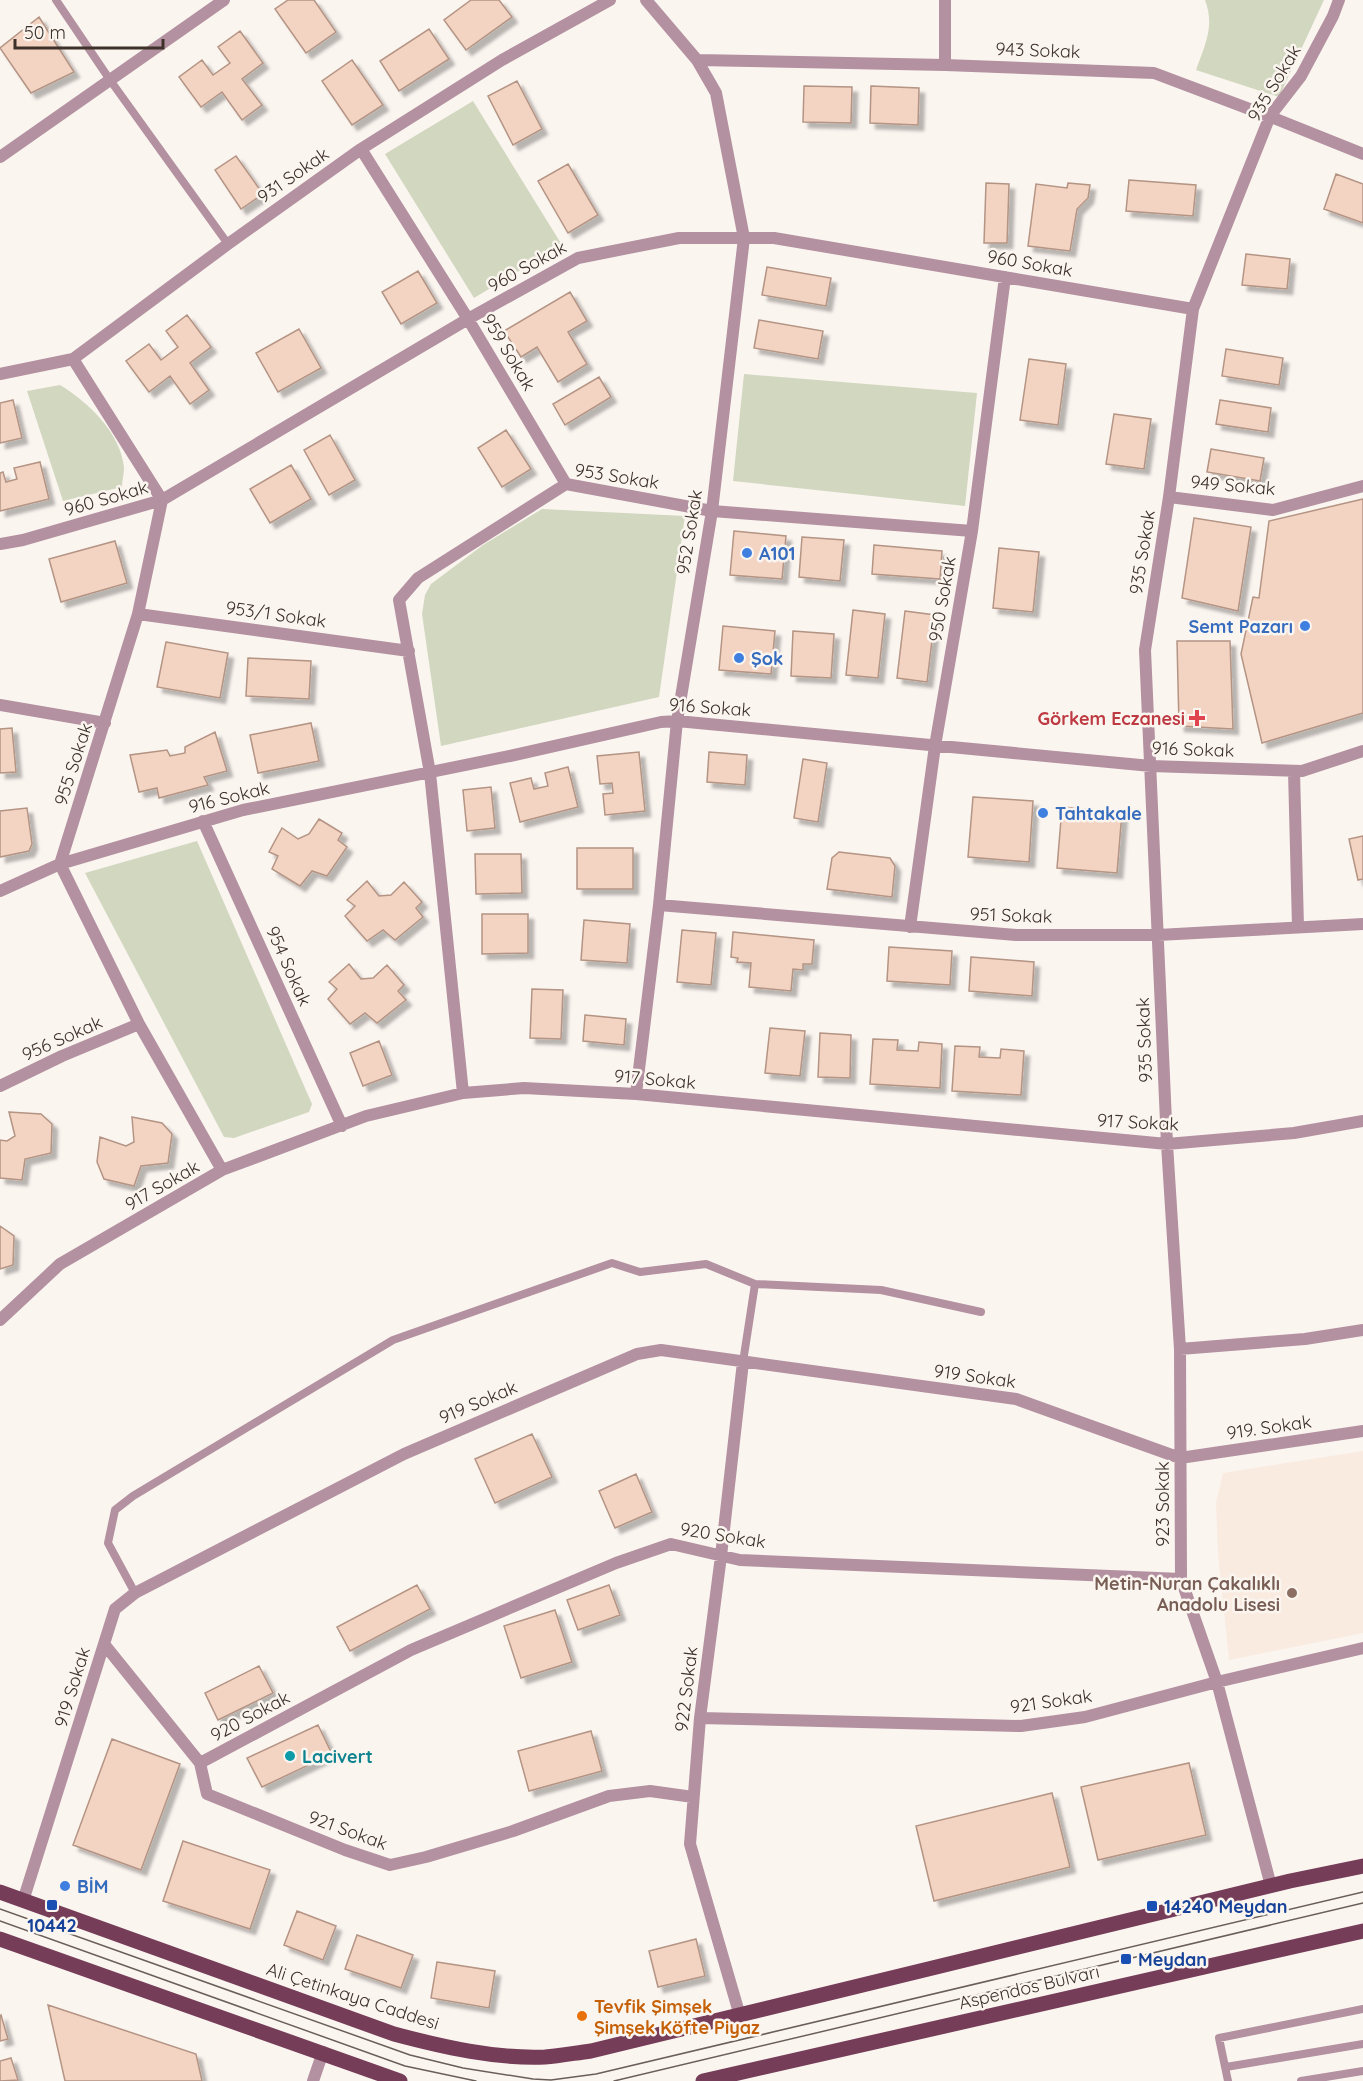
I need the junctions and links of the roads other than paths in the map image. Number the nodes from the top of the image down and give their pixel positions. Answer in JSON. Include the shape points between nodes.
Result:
{"nodes":[{"id":1,"x":56,"y":0,"type":"edge"},
{"id":2,"x":224,"y":0,"type":"edge"},
{"id":3,"x":610,"y":0,"type":"edge"},
{"id":4,"x":646,"y":0,"type":"edge"},
{"id":5,"x":945,"y":0,"type":"edge"},
{"id":6,"x":1339,"y":0,"type":"edge"},
{"id":7,"x":697,"y":60,"type":"junction"},
{"id":8,"x":945,"y":65,"type":"junction"},
{"id":9,"x":110,"y":80,"type":"junction"},
{"id":10,"x":1270,"y":116,"type":"junction"},
{"id":11,"x":361,"y":149,"type":"junction"},
{"id":12,"x":1363,"y":154,"type":"edge"},
{"id":13,"x":0,"y":157,"type":"edge"},
{"id":14,"x":744,"y":238,"type":"junction"},
{"id":15,"x":228,"y":244,"type":"junction"},
{"id":16,"x":1005,"y":277,"type":"junction"},
{"id":17,"x":1194,"y":309,"type":"junction"},
{"id":18,"x":468,"y":319,"type":"junction"},
{"id":19,"x":73,"y":359,"type":"junction"},
{"id":20,"x":0,"y":374,"type":"edge"},
{"id":21,"x":566,"y":484,"type":"junction"},
{"id":22,"x":1363,"y":486,"type":"edge"},
{"id":23,"x":1169,"y":497,"type":"junction"},
{"id":24,"x":162,"y":500,"type":"junction"},
{"id":25,"x":712,"y":511,"type":"junction"},
{"id":26,"x":972,"y":531,"type":"junction"},
{"id":27,"x":0,"y":544,"type":"edge"},
{"id":28,"x":138,"y":614,"type":"junction"},
{"id":29,"x":409,"y":651,"type":"junction"},
{"id":30,"x":0,"y":705,"type":"edge"},
{"id":31,"x":677,"y":720,"type":"junction"},
{"id":32,"x":105,"y":723,"type":"junction"},
{"id":33,"x":935,"y":746,"type":"junction"},
{"id":34,"x":1363,"y":751,"type":"edge"},
{"id":35,"x":1151,"y":766,"type":"junction"},
{"id":36,"x":1294,"y":771,"type":"junction"},
{"id":37,"x":430,"y":772,"type":"junction"},
{"id":38,"x":203,"y":820,"type":"junction"},
{"id":39,"x":60,"y":864,"type":"junction"},
{"id":40,"x":0,"y":891,"type":"edge"},
{"id":41,"x":658,"y":905,"type":"junction"},
{"id":42,"x":1363,"y":924,"type":"edge"},
{"id":43,"x":910,"y":927,"type":"junction"},
{"id":44,"x":1298,"y":927,"type":"junction"},
{"id":45,"x":1158,"y":935,"type":"junction"},
{"id":46,"x":139,"y":1024,"type":"junction"},
{"id":47,"x":0,"y":1086,"type":"edge"},
{"id":48,"x":463,"y":1093,"type":"junction"},
{"id":49,"x":636,"y":1094,"type":"junction"},
{"id":50,"x":1363,"y":1121,"type":"edge"},
{"id":51,"x":342,"y":1126,"type":"junction"},
{"id":52,"x":1167,"y":1144,"type":"junction"},
{"id":53,"x":222,"y":1170,"type":"junction"},
{"id":54,"x":755,"y":1284,"type":"junction"},
{"id":55,"x":981,"y":1312,"type":"dead end"},
{"id":56,"x":0,"y":1320,"type":"edge"},
{"id":57,"x":1363,"y":1330,"type":"edge"},
{"id":58,"x":1180,"y":1349,"type":"junction"},
{"id":59,"x":743,"y":1362,"type":"junction"},
{"id":60,"x":1363,"y":1431,"type":"edge"},
{"id":61,"x":1180,"y":1458,"type":"junction"},
{"id":62,"x":721,"y":1556,"type":"junction"},
{"id":63,"x":1181,"y":1579,"type":"junction"},
{"id":64,"x":135,"y":1593,"type":"junction"},
{"id":65,"x":104,"y":1644,"type":"junction"},
{"id":66,"x":1363,"y":1648,"type":"edge"},
{"id":67,"x":1217,"y":1682,"type":"junction"},
{"id":68,"x":700,"y":1718,"type":"junction"},
{"id":69,"x":200,"y":1763,"type":"junction"},
{"id":70,"x":693,"y":1797,"type":"junction"},
{"id":71,"x":1363,"y":1866,"type":"edge"},
{"id":72,"x":1271,"y":1886,"type":"junction"},
{"id":73,"x":0,"y":1892,"type":"edge"},
{"id":74,"x":23,"y":1900,"type":"junction"},
{"id":75,"x":1363,"y":1931,"type":"edge"},
{"id":76,"x":0,"y":1939,"type":"edge"},
{"id":77,"x":1363,"y":2009,"type":"edge"},
{"id":78,"x":740,"y":2016,"type":"junction"},
{"id":79,"x":1363,"y":2044,"type":"edge"},
{"id":80,"x":322,"y":2052,"type":"junction"},
{"id":81,"x":1226,"y":2067,"type":"junction"},
{"id":82,"x":1363,"y":2071,"type":"edge"},
{"id":83,"x":313,"y":2081,"type":"edge"},
{"id":84,"x":400,"y":2081,"type":"edge"},
{"id":85,"x":703,"y":2081,"type":"edge"},
{"id":86,"x":1228,"y":2081,"type":"edge"},
{"id":87,"x":1301,"y":2081,"type":"edge"}],
"edges":[{"from":1,"to":9,"type":"lane"},
{"from":2,"to":9,"type":"street"},
{"from":3,"to":11,"type":"street","name":"931 Sokak","via":[[502,60]]},
{"from":4,"to":7,"type":"street","name":"952 Sokak"},
{"from":5,"to":8,"type":"street"},
{"from":6,"to":10,"type":"street","name":"935 Sokak","via":[[1301,76]]},
{"from":7,"to":8,"type":"street","name":"943 Sokak"},
{"from":7,"to":14,"type":"street","name":"952 Sokak","via":[[716,93]]},
{"from":8,"to":10,"type":"street","name":"943 Sokak","via":[[1154,73]]},
{"from":9,"to":13,"type":"street"},
{"from":9,"to":15,"type":"lane"},
{"from":10,"to":12,"type":"street","name":"943 Sokak"},
{"from":10,"to":17,"type":"street","name":"935 Sokak"},
{"from":11,"to":15,"type":"street","name":"931 Sokak"},
{"from":11,"to":18,"type":"street","name":"959 Sokak"},
{"from":14,"to":16,"type":"street","name":"960 Sokak","via":[[774,238]]},
{"from":14,"to":18,"type":"street","name":"960 Sokak","via":[[679,238],[578,258]]},
{"from":14,"to":25,"type":"street","name":"952 Sokak"},
{"from":15,"to":19,"type":"street","name":"931 Sokak"},
{"from":16,"to":17,"type":"street","name":"960 Sokak"},
{"from":16,"to":26,"type":"street","name":"950 Sokak"},
{"from":17,"to":23,"type":"street","name":"935 Sokak"},
{"from":18,"to":21,"type":"street","name":"959 Sokak"},
{"from":18,"to":24,"type":"street","name":"960 Sokak"},
{"from":19,"to":20,"type":"street","name":"931 Sokak"},
{"from":19,"to":24,"type":"street"},
{"from":21,"to":25,"type":"street","name":"953 Sokak"},
{"from":21,"to":29,"type":"street","name":"953 Sokak","via":[[418,578],[399,600]]},
{"from":22,"to":23,"type":"street","name":"949 Sokak","via":[[1272,510]]},
{"from":23,"to":35,"type":"street","name":"935 Sokak","via":[[1145,650]]},
{"from":24,"to":27,"type":"street","name":"960 Sokak"},
{"from":24,"to":28,"type":"street","name":"955 Sokak"},
{"from":25,"to":26,"type":"street","name":"953 Sokak"},
{"from":25,"to":31,"type":"street","name":"952 Sokak"},
{"from":26,"to":33,"type":"street","name":"950 Sokak"},
{"from":28,"to":29,"type":"street","name":"953/1 Sokak"},
{"from":28,"to":32,"type":"street","name":"955 Sokak"},
{"from":29,"to":37,"type":"street"},
{"from":30,"to":32,"type":"street"},
{"from":31,"to":33,"type":"street","name":"916 Sokak"},
{"from":31,"to":37,"type":"street","name":"916 Sokak"},
{"from":31,"to":41,"type":"street","name":"952 Sokak"},
{"from":32,"to":39,"type":"street","name":"955 Sokak"},
{"from":33,"to":35,"type":"street","name":"916 Sokak"},
{"from":33,"to":43,"type":"street","name":"950 Sokak"},
{"from":34,"to":36,"type":"street","name":"916 Sokak"},
{"from":35,"to":36,"type":"street","name":"916 Sokak"},
{"from":35,"to":45,"type":"street","name":"935 Sokak"},
{"from":36,"to":44,"type":"street"},
{"from":37,"to":38,"type":"street","name":"916 Sokak"},
{"from":37,"to":48,"type":"street"},
{"from":38,"to":39,"type":"street","name":"916 Sokak"},
{"from":38,"to":51,"type":"street","name":"954 Sokak"},
{"from":39,"to":40,"type":"street","name":"916 Sokak"},
{"from":39,"to":46,"type":"street"},
{"from":41,"to":43,"type":"street","name":"951 Sokak"},
{"from":41,"to":49,"type":"street","name":"952 Sokak"},
{"from":42,"to":44,"type":"street","name":"951 Sokak"},
{"from":43,"to":45,"type":"street","name":"951 Sokak","via":[[1016,935]]},
{"from":44,"to":45,"type":"street","name":"951 Sokak"},
{"from":45,"to":52,"type":"street","name":"935 Sokak"},
{"from":46,"to":47,"type":"street","name":"956 Sokak"},
{"from":46,"to":53,"type":"street"},
{"from":48,"to":49,"type":"street","name":"917 Sokak","via":[[524,1088]]},
{"from":48,"to":51,"type":"street","name":"917 Sokak","via":[[366,1116]]},
{"from":49,"to":52,"type":"street","name":"917 Sokak"},
{"from":50,"to":52,"type":"street","name":"917 Sokak","via":[[1294,1133]]},
{"from":51,"to":53,"type":"street","name":"917 Sokak"},
{"from":52,"to":58,"type":"street","name":"923 Sokak"},
{"from":53,"to":56,"type":"street","name":"917 Sokak","via":[[60,1264]]},
{"from":54,"to":55,"type":"lane","via":[[880,1290]]},
{"from":54,"to":59,"type":"lane"},
{"from":54,"to":64,"type":"lane","via":[[706,1264],[640,1272],[612,1263],[393,1340],[115,1510],[108,1542]]},
{"from":57,"to":58,"type":"street"},
{"from":58,"to":61,"type":"street","name":"923 Sokak"},
{"from":59,"to":61,"type":"street","name":"919 Sokak","via":[[1016,1399]]},
{"from":59,"to":62,"type":"street","name":"922 Sokak"},
{"from":59,"to":64,"type":"street","name":"919 Sokak","via":[[661,1350],[637,1354],[404,1454]]},
{"from":60,"to":61,"type":"street","name":"919. Sokak"},
{"from":61,"to":63,"type":"street","name":"923 Sokak"},
{"from":62,"to":63,"type":"street","name":"920 Sokak","via":[[740,1560]]},
{"from":62,"to":68,"type":"street","name":"922 Sokak"},
{"from":62,"to":69,"type":"street","name":"920 Sokak","via":[[671,1544],[616,1563],[411,1650]]},
{"from":63,"to":67,"type":"street","name":"923 Sokak"},
{"from":64,"to":65,"type":"street","name":"919 Sokak","via":[[115,1609]]},
{"from":65,"to":69,"type":"street","name":"921 Sokak"},
{"from":65,"to":74,"type":"street","name":"919 Sokak"},
{"from":66,"to":67,"type":"street","name":"921 Sokak"},
{"from":67,"to":68,"type":"street","name":"921 Sokak","via":[[1085,1717],[1021,1726]]},
{"from":67,"to":72,"type":"street","name":"923 Sokak"},
{"from":68,"to":70,"type":"street","name":"922 Sokak"},
{"from":69,"to":70,"type":"street","name":"921 Sokak","via":[[207,1794],[390,1865],[513,1832],[609,1796],[650,1791]]},
{"from":70,"to":78,"type":"street","name":"922 Sokak","via":[[690,1844]]},
{"from":71,"to":72,"type":"main road"},
{"from":72,"to":78,"type":"main road"},
{"from":73,"to":74,"type":"main road","name":"Ali Çetinkaya Caddesi"},
{"from":74,"to":78,"type":"main road","name":"Ali Çetinkaya Caddesi","via":[[394,2034],[483,2053],[544,2057],[591,2051]]},
{"from":75,"to":85,"type":"main road","name":"Aspendos Bulvarı"},
{"from":76,"to":80,"type":"main road"},
{"from":77,"to":81,"type":"lane","via":[[1219,2038]]},
{"from":79,"to":81,"type":"lane"},
{"from":80,"to":83,"type":"street"},
{"from":80,"to":84,"type":"main road"},
{"from":81,"to":86,"type":"lane"},
{"from":82,"to":87,"type":"lane"}]}
